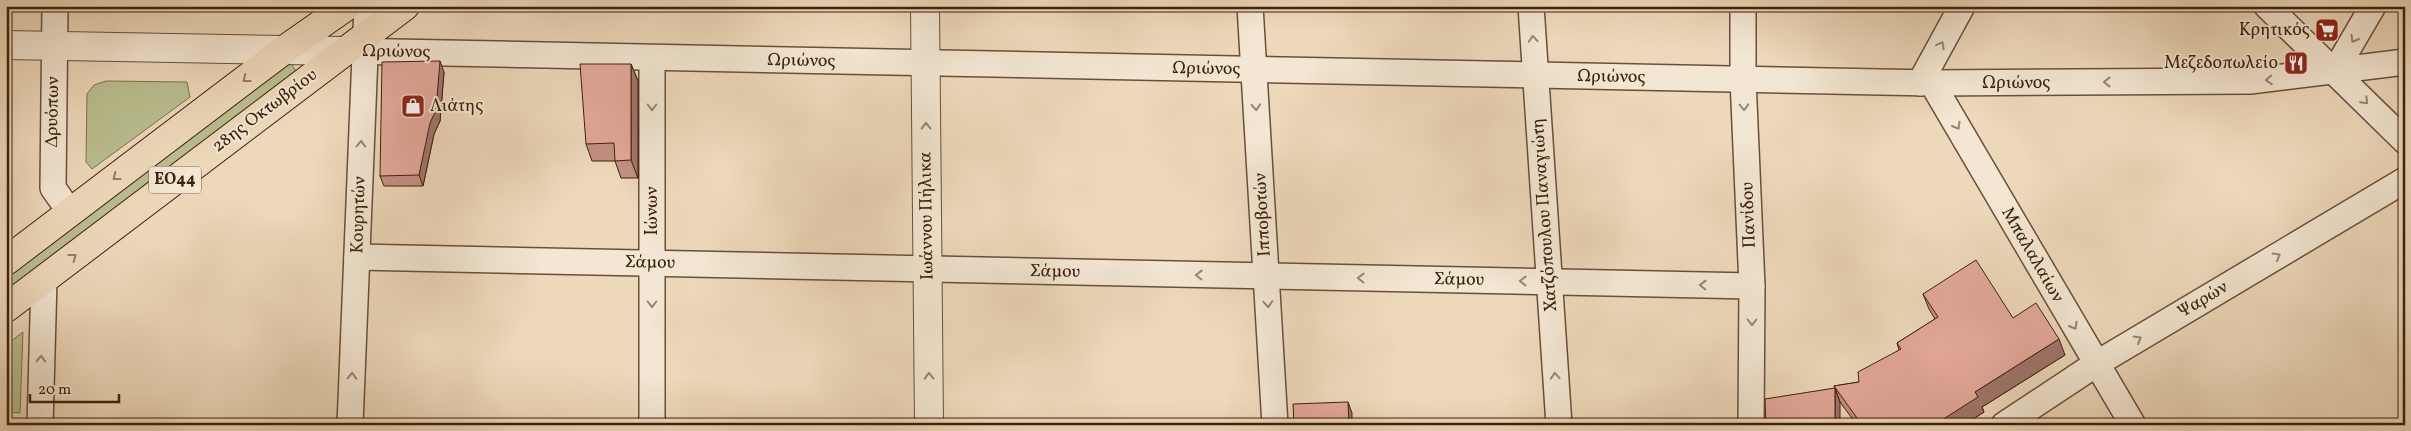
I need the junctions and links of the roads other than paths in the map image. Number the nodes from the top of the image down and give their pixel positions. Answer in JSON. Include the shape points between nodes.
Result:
{"nodes":[{"id":1,"x":55,"y":6,"type":"edge"},
{"id":2,"x":347,"y":6,"type":"edge"},
{"id":3,"x":367,"y":6,"type":"edge"},
{"id":4,"x":405,"y":6,"type":"edge"},
{"id":5,"x":925,"y":6,"type":"edge"},
{"id":6,"x":1250,"y":6,"type":"edge"},
{"id":7,"x":1531,"y":6,"type":"edge"},
{"id":8,"x":1742,"y":6,"type":"edge"},
{"id":9,"x":1962,"y":6,"type":"edge"},
{"id":10,"x":2267,"y":6,"type":"edge"},
{"id":11,"x":2373,"y":6,"type":"edge"},
{"id":12,"x":6,"y":45,"type":"edge"},
{"id":13,"x":54,"y":46,"type":"junction"},
{"id":14,"x":358,"y":46,"type":"junction"},
{"id":15,"x":284,"y":50,"type":"junction"},
{"id":16,"x":652,"y":58,"type":"junction"},
{"id":17,"x":2405,"y":62,"type":"edge"},
{"id":18,"x":925,"y":63,"type":"junction"},
{"id":19,"x":1254,"y":70,"type":"junction"},
{"id":20,"x":2335,"y":71,"type":"junction"},
{"id":21,"x":1536,"y":75,"type":"junction"},
{"id":22,"x":1743,"y":79,"type":"junction"},
{"id":23,"x":1926,"y":83,"type":"junction"},
{"id":24,"x":2405,"y":141,"type":"edge"},
{"id":25,"x":2405,"y":180,"type":"edge"},
{"id":26,"x":70,"y":212,"type":"junction"},
{"id":27,"x":357,"y":257,"type":"junction"},
{"id":28,"x":6,"y":261,"type":"edge"},
{"id":29,"x":652,"y":263,"type":"junction"},
{"id":30,"x":927,"y":269,"type":"junction"},
{"id":31,"x":1266,"y":277,"type":"junction"},
{"id":32,"x":44,"y":280,"type":"junction"},
{"id":33,"x":1549,"y":281,"type":"junction"},
{"id":34,"x":1752,"y":286,"type":"junction"},
{"id":35,"x":6,"y":308,"type":"edge"},
{"id":36,"x":2096,"y":364,"type":"junction"},
{"id":37,"x":40,"y":425,"type":"edge"},
{"id":38,"x":350,"y":425,"type":"edge"},
{"id":39,"x":652,"y":425,"type":"edge"},
{"id":40,"x":929,"y":425,"type":"edge"},
{"id":41,"x":1275,"y":425,"type":"edge"},
{"id":42,"x":1559,"y":425,"type":"edge"},
{"id":43,"x":1751,"y":425,"type":"edge"},
{"id":44,"x":2004,"y":425,"type":"edge"},
{"id":45,"x":2133,"y":425,"type":"edge"}],
"edges":[{"from":1,"to":13,"type":"street","name":"Δρυόπων"},
{"from":2,"to":15,"type":"main road","name":"28ης Οκτωβρίου","number":"ΕΟ44"},
{"from":3,"to":14,"type":"street","name":"Κουρητών"},
{"from":4,"to":14,"type":"main road","name":"28ης Οκτωβρίου","number":"ΕΟ44"},
{"from":5,"to":18,"type":"street","name":"Ιωάννου Πήλικα"},
{"from":6,"to":19,"type":"street","name":"Ιπποβοτών"},
{"from":21,"to":7,"type":"street","name":"Χατζόπουλου Παναγιώτη","one_way":true},
{"from":8,"to":22,"type":"street","name":"Πανίδου"},
{"from":23,"to":9,"type":"street","one_way":true},
{"from":10,"to":20,"type":"street"},
{"from":11,"to":20,"type":"street","one_way":true},
{"from":12,"to":13,"type":"street","name":"Ωριώνος"},
{"from":13,"to":15,"type":"street","name":"Ωριώνος"},
{"from":13,"to":26,"type":"street","name":"Δρυόπων","via":[[52,188]]},
{"from":14,"to":15,"type":"street","name":"Ωριώνος"},
{"from":14,"to":16,"type":"street","name":"Ωριώνος"},
{"from":27,"to":14,"type":"street","name":"Κουρητών","one_way":true},
{"from":32,"to":14,"type":"main road","name":"28ης Οκτωβρίου","number":"ΕΟ44","one_way":true},
{"from":15,"to":26,"type":"main road","name":"28ης Οκτωβρίου","number":"ΕΟ44","one_way":true},
{"from":16,"to":18,"type":"street","name":"Ωριώνος"},
{"from":16,"to":29,"type":"street","name":"Ιώνων","one_way":true},
{"from":17,"to":20,"type":"street","name":"Ωριώνος"},
{"from":18,"to":19,"type":"street","name":"Ωριώνος"},
{"from":30,"to":18,"type":"street","name":"Ιωάννου Πήλικα","one_way":true},
{"from":19,"to":21,"type":"street","name":"Ωριώνος"},
{"from":19,"to":31,"type":"street","name":"Ιπποβοτών","one_way":true},
{"from":20,"to":23,"type":"street","name":"Ωριώνος","one_way":true,"via":[[2250,81]]},
{"from":20,"to":24,"type":"street","one_way":true},
{"from":21,"to":22,"type":"street","name":"Ωριώνος"},
{"from":21,"to":33,"type":"street","name":"Χατζόπουλου Παναγιώτη"},
{"from":22,"to":23,"type":"street","name":"Ωριώνος"},
{"from":22,"to":34,"type":"street","name":"Πανίδου","one_way":true},
{"from":23,"to":36,"type":"street","name":"Μπαλαλαίων","one_way":true},
{"from":36,"to":25,"type":"street","name":"Ψαρών","one_way":true},
{"from":26,"to":28,"type":"main road","name":"28ης Οκτωβρίου","number":"ΕΟ44"},
{"from":27,"to":29,"type":"street","name":"Σάμου"},
{"from":38,"to":27,"type":"street","name":"Κουρητών","one_way":true},
{"from":29,"to":30,"type":"street","name":"Σάμου"},
{"from":29,"to":39,"type":"street","name":"Ιώνων","one_way":true},
{"from":31,"to":30,"type":"street","name":"Σάμου","one_way":true},
{"from":40,"to":30,"type":"street","name":"Ιωάννου Πήλικα","one_way":true},
{"from":33,"to":31,"type":"street","name":"Σάμου","one_way":true},
{"from":31,"to":41,"type":"street","name":"Ιπποβοτών","one_way":true},
{"from":32,"to":35,"type":"main road","name":"28ης Οκτωβρίου","number":"ΕΟ44"},
{"from":37,"to":32,"type":"street","one_way":true},
{"from":34,"to":33,"type":"street","name":"Σάμου","one_way":true},
{"from":42,"to":33,"type":"street","name":"Χατζόπουλου Παναγιώτη","one_way":true},
{"from":34,"to":43,"type":"street","name":"Πανίδου","one_way":true},
{"from":36,"to":44,"type":"street","name":"Ψαρών"},
{"from":36,"to":45,"type":"street","name":"Μπαλαλαίων"}]}
